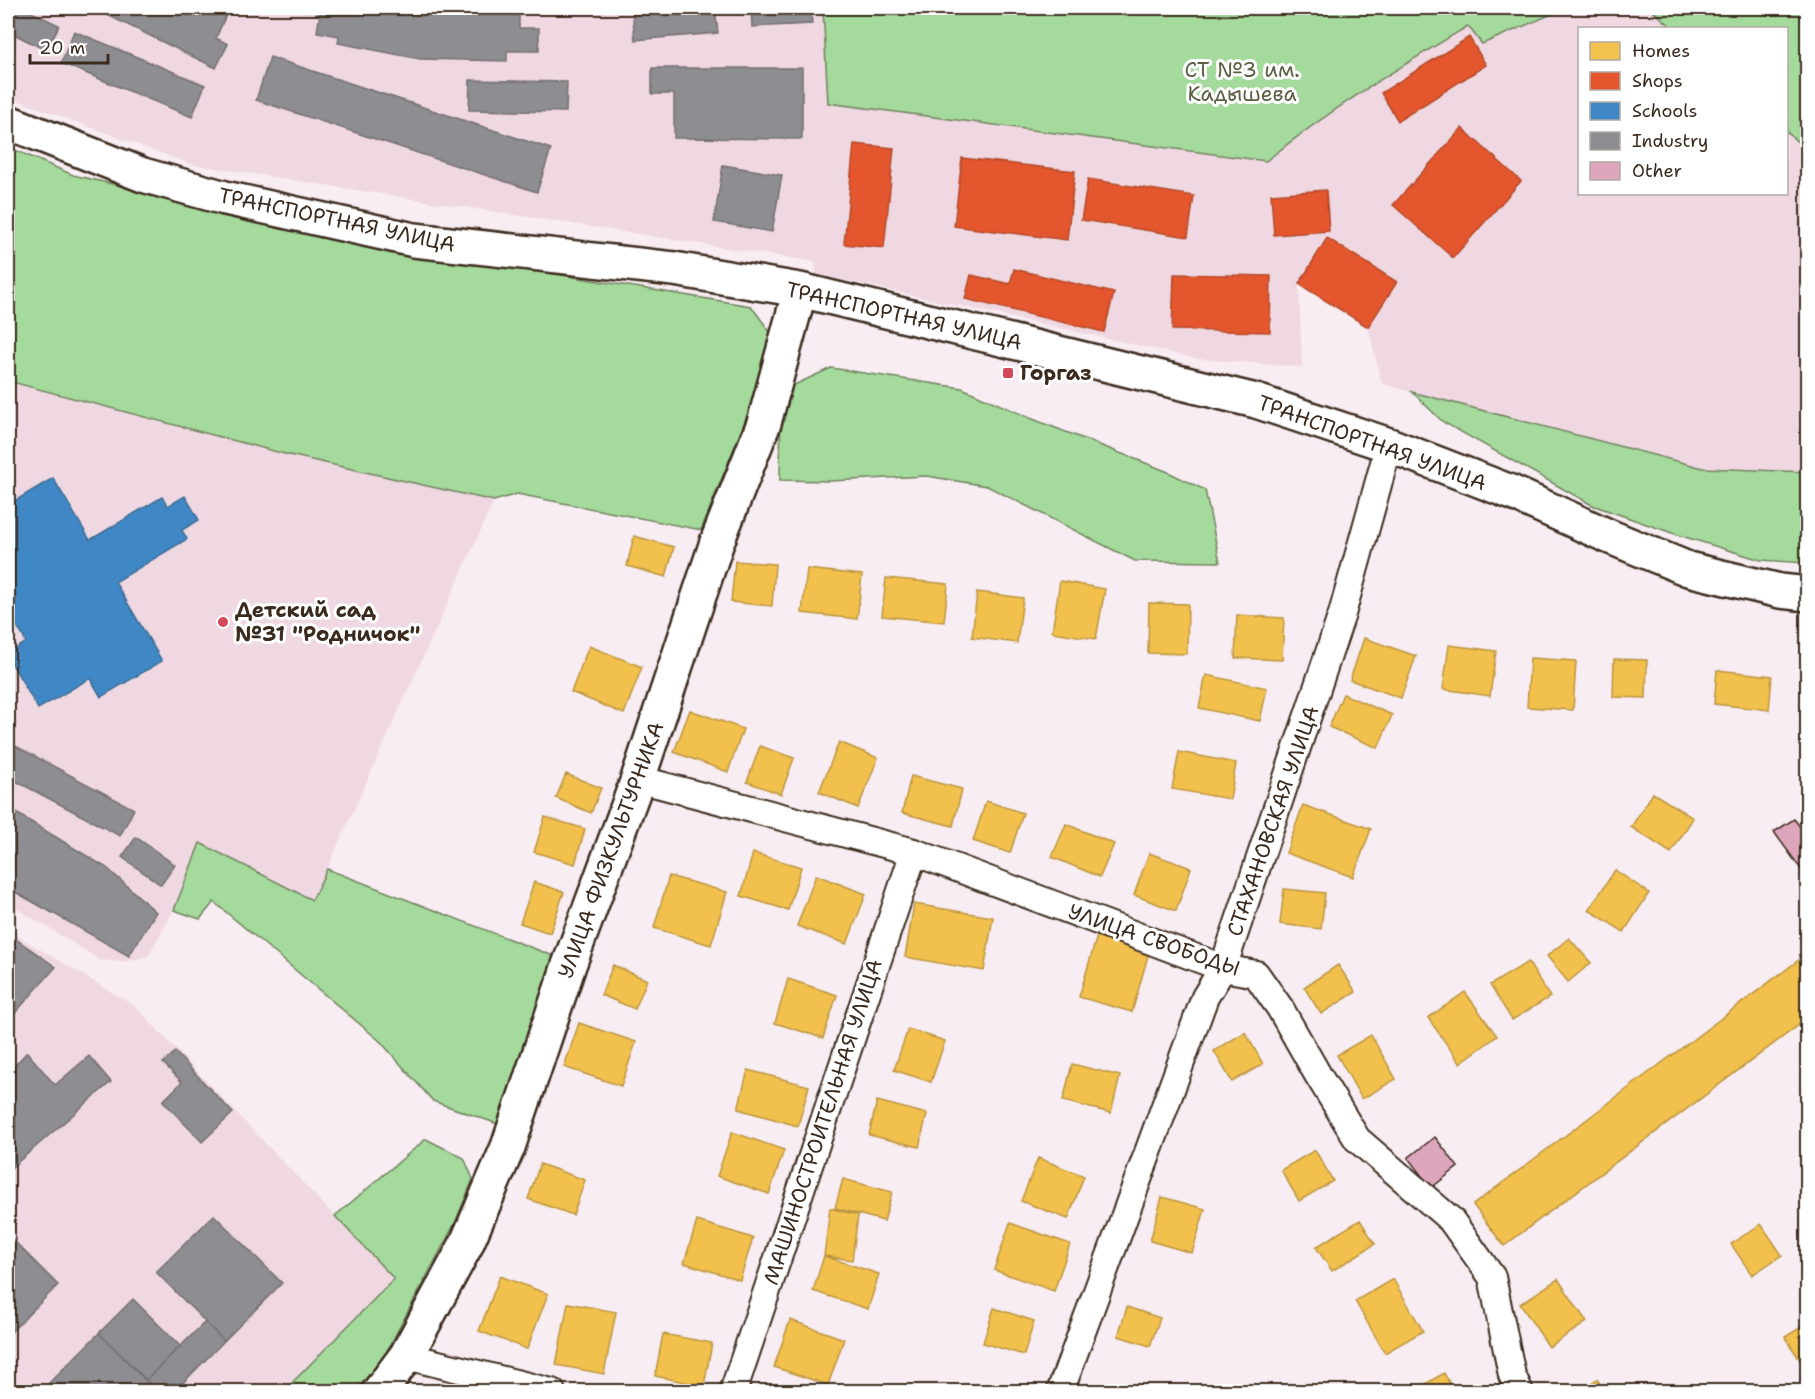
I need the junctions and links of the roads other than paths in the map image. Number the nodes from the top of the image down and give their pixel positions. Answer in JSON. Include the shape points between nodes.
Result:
{"nodes":[{"id":1,"x":8,"y":122,"type":"edge"},
{"id":2,"x":800,"y":290,"type":"junction"},
{"id":3,"x":1389,"y":446,"type":"junction"},
{"id":4,"x":1794,"y":592,"type":"edge"},
{"id":5,"x":1808,"y":615,"type":"edge"},
{"id":6,"x":638,"y":779,"type":"junction"},
{"id":7,"x":914,"y":852,"type":"junction"},
{"id":8,"x":1223,"y":968,"type":"junction"},
{"id":9,"x":406,"y":1356,"type":"junction"},
{"id":10,"x":379,"y":1392,"type":"edge"},
{"id":11,"x":552,"y":1392,"type":"edge"},
{"id":12,"x":733,"y":1392,"type":"edge"},
{"id":13,"x":1060,"y":1392,"type":"edge"},
{"id":14,"x":1520,"y":1392,"type":"edge"}],
"edges":[{"from":1,"to":2,"type":"street","name":"ТРАНСПОРТНАЯ УЛИЦА","via":[[142,175],[225,198],[414,240],[674,269]]},
{"from":2,"to":3,"type":"street","name":"ТРАНСПОРТНАЯ УЛИЦА","via":[[1256,401]]},
{"from":2,"to":6,"type":"street","name":"УЛИЦА ФИЗКУЛЬТУРНИКА","via":[[764,423],[717,542]]},
{"from":3,"to":4,"type":"street","name":"ТРАНСПОРТНАЯ УЛИЦА","via":[[1513,493],[1688,569]]},
{"from":3,"to":8,"type":"street","name":"СТАХАНОВСКАЯ УЛИЦА","via":[[1342,614]]},
{"from":4,"to":5,"type":"street","name":"ТРАНСПОРТНАЯ УЛИЦА"},
{"from":6,"to":7,"type":"street","name":"УЛИЦА СВОБОДЫ"},
{"from":6,"to":9,"type":"street","name":"УЛИЦА ФИЗКУЛЬТУРНИКА","via":[[569,965],[508,1147],[466,1245]]},
{"from":7,"to":8,"type":"street","name":"УЛИЦА СВОБОДЫ"},
{"from":7,"to":12,"type":"street","name":"МАШИНОСТРОИТЕЛЬНАЯ УЛИЦА"},
{"from":8,"to":13,"type":"street","name":"СТАХАНОВСКАЯ УЛИЦА","via":[[1205,997]]},
{"from":8,"to":14,"type":"street","name":"УЛИЦА СВОБОДЫ","via":[[1256,974],[1357,1139],[1451,1220],[1492,1278],[1512,1375]]},
{"from":9,"to":10,"type":"street","name":"УЛИЦА ФИЗКУЛЬТУРНИКА"},
{"from":9,"to":11,"type":"street"}]}
